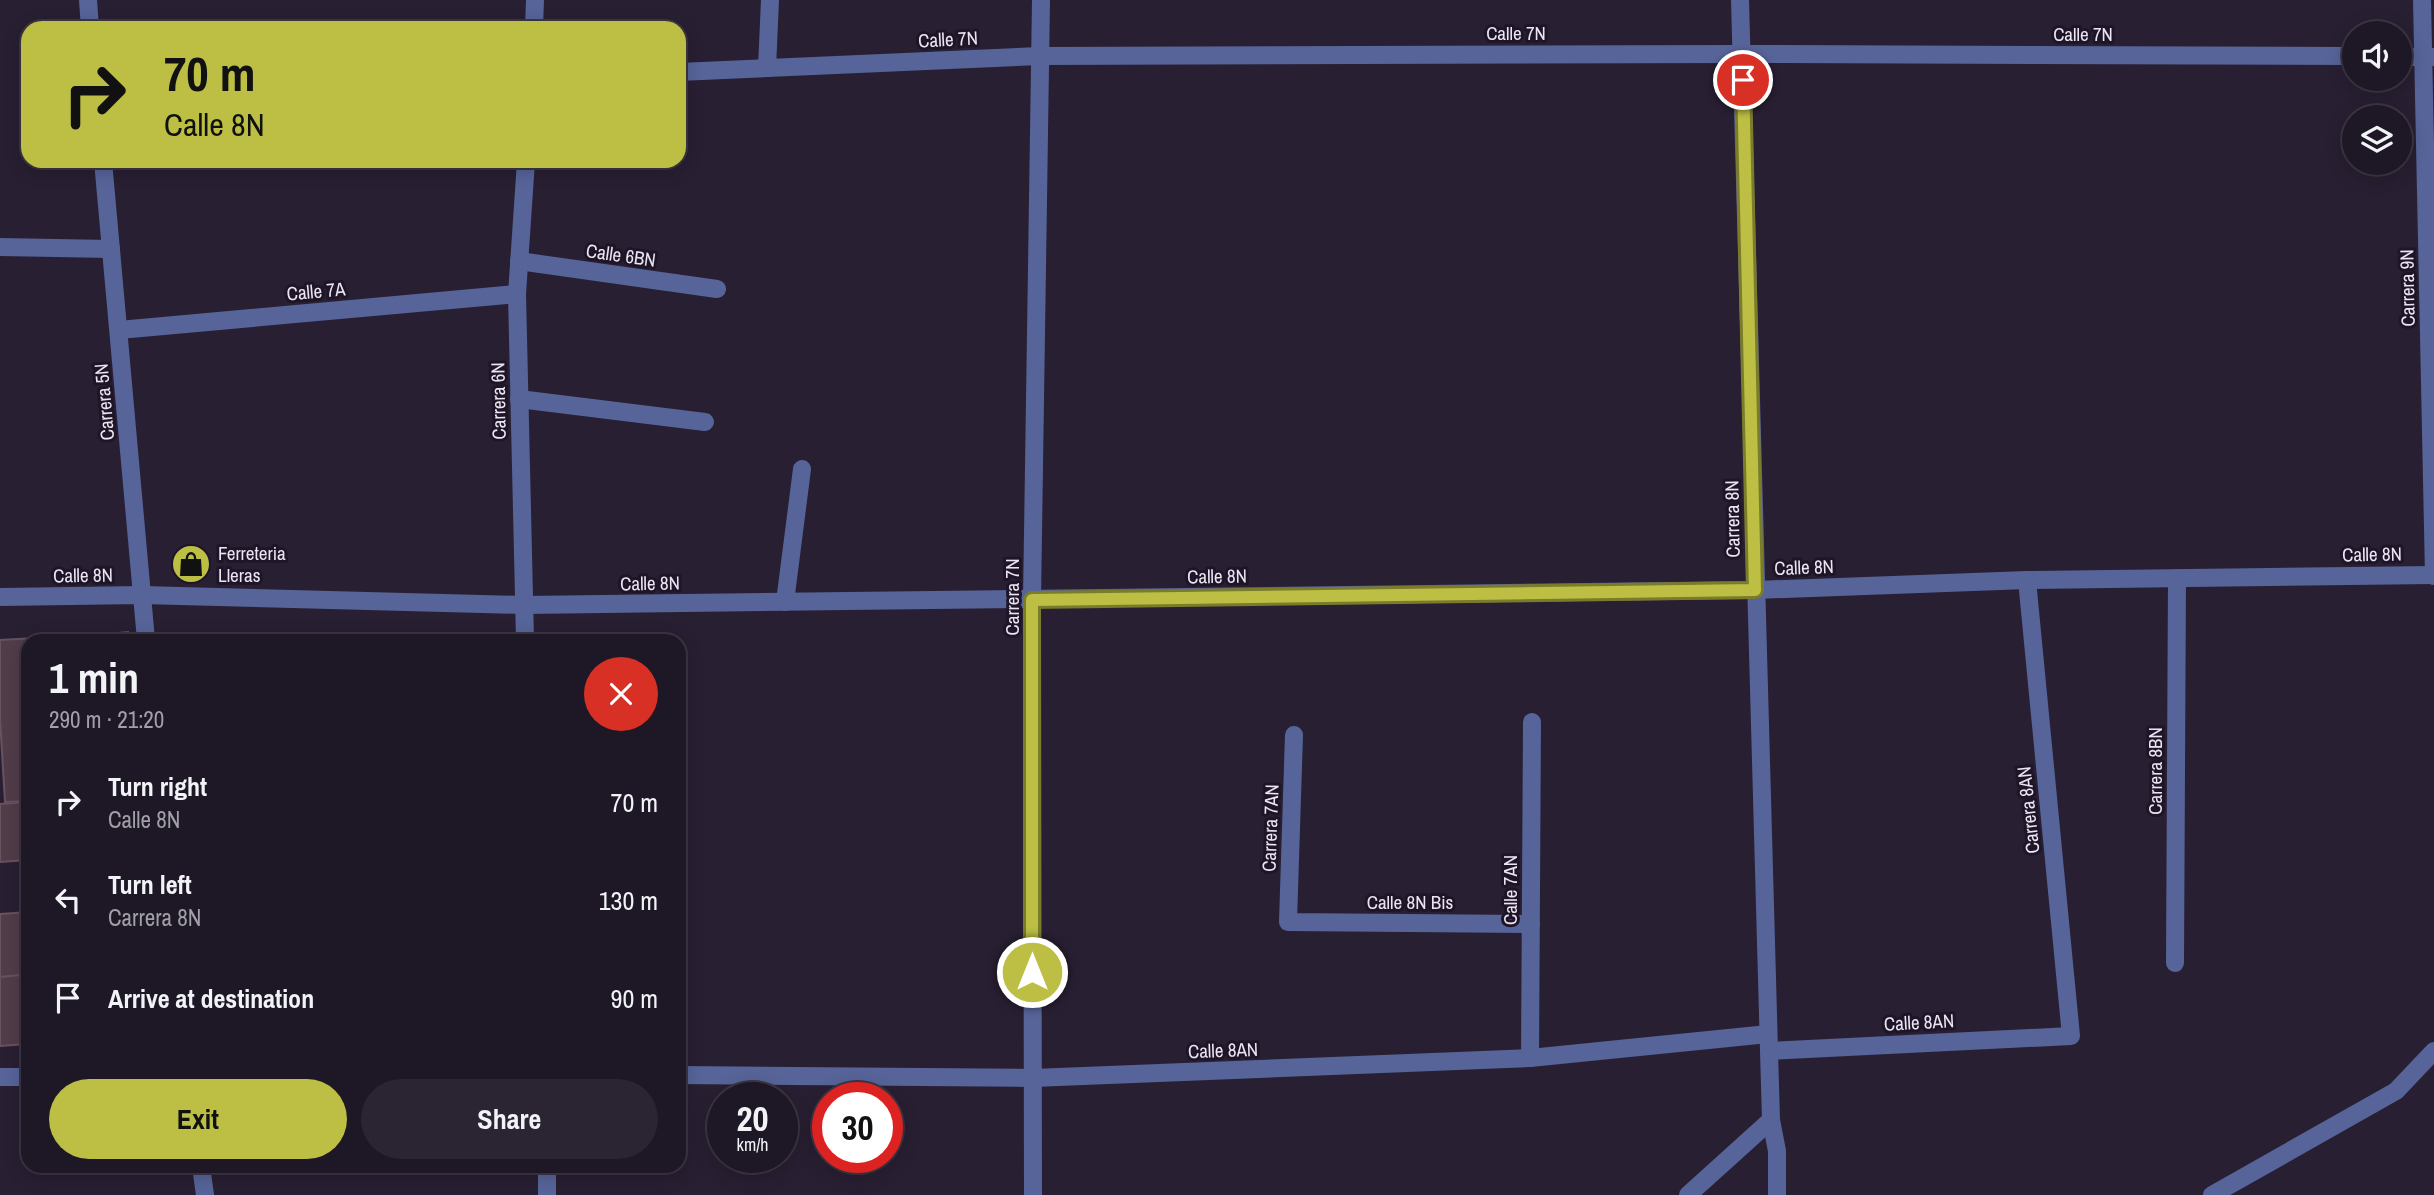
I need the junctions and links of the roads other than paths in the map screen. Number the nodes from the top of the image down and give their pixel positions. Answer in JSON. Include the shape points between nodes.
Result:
{"nodes":[{"id":1,"x":88,"y":0,"type":"edge"},
{"id":2,"x":535,"y":0,"type":"edge"},
{"id":3,"x":770,"y":0,"type":"edge"},
{"id":4,"x":1041,"y":0,"type":"edge"},
{"id":5,"x":1740,"y":0,"type":"edge"},
{"id":6,"x":2422,"y":0,"type":"edge"},
{"id":7,"x":90,"y":21,"type":"edge"},
{"id":8,"x":534,"y":21,"type":"edge"},
{"id":9,"x":1742,"y":54,"type":"junction"},
{"id":10,"x":1039,"y":56,"type":"junction"},
{"id":11,"x":2342,"y":56,"type":"edge"},
{"id":12,"x":2429,"y":57,"type":"edge"},
{"id":13,"x":767,"y":68,"type":"junction"},
{"id":14,"x":686,"y":72,"type":"edge"},
{"id":15,"x":104,"y":168,"type":"edge"},
{"id":16,"x":526,"y":168,"type":"edge"},
{"id":17,"x":0,"y":247,"type":"edge"},
{"id":18,"x":111,"y":250,"type":"junction"},
{"id":19,"x":519,"y":261,"type":"junction"},
{"id":20,"x":717,"y":289,"type":"dead end"},
{"id":21,"x":517,"y":294,"type":"junction"},
{"id":22,"x":119,"y":330,"type":"junction"},
{"id":23,"x":519,"y":399,"type":"junction"},
{"id":24,"x":705,"y":422,"type":"dead end"},
{"id":25,"x":802,"y":469,"type":"dead end"},
{"id":26,"x":2434,"y":575,"type":"edge"},
{"id":27,"x":2177,"y":578,"type":"junction"},
{"id":28,"x":2027,"y":580,"type":"junction"},
{"id":29,"x":1755,"y":590,"type":"junction"},
{"id":30,"x":142,"y":595,"type":"junction"},
{"id":31,"x":0,"y":597,"type":"edge"},
{"id":32,"x":1032,"y":600,"type":"junction"},
{"id":33,"x":785,"y":602,"type":"junction"},
{"id":34,"x":523,"y":605,"type":"junction"},
{"id":35,"x":145,"y":634,"type":"edge"},
{"id":36,"x":525,"y":634,"type":"edge"},
{"id":37,"x":1532,"y":722,"type":"dead end"},
{"id":38,"x":1294,"y":735,"type":"dead end"},
{"id":39,"x":1289,"y":922,"type":"joint"},
{"id":40,"x":1531,"y":924,"type":"junction"},
{"id":41,"x":2175,"y":963,"type":"dead end"},
{"id":42,"x":2071,"y":1036,"type":"joint"},
{"id":43,"x":1768,"y":1042,"type":"junction"},
{"id":44,"x":2434,"y":1051,"type":"edge"},
{"id":45,"x":1530,"y":1058,"type":"junction"},
{"id":46,"x":686,"y":1075,"type":"edge"},
{"id":47,"x":0,"y":1077,"type":"edge"},
{"id":48,"x":21,"y":1077,"type":"edge"},
{"id":49,"x":1032,"y":1079,"type":"junction"},
{"id":50,"x":1771,"y":1120,"type":"junction"},
{"id":51,"x":202,"y":1173,"type":"edge"},
{"id":52,"x":547,"y":1173,"type":"edge"},
{"id":53,"x":205,"y":1195,"type":"edge"},
{"id":54,"x":547,"y":1195,"type":"edge"},
{"id":55,"x":1032,"y":1195,"type":"edge"},
{"id":56,"x":1688,"y":1195,"type":"edge"},
{"id":57,"x":1777,"y":1195,"type":"edge"},
{"id":58,"x":2213,"y":1195,"type":"edge"}],
"edges":[{"from":1,"to":7,"type":"street"},
{"from":2,"to":8,"type":"street"},
{"from":3,"to":13,"type":"street"},
{"from":4,"to":10,"type":"street","name":"Carrera 7N"},
{"from":5,"to":9,"type":"street","name":"Carrera 8N"},
{"from":6,"to":12,"type":"street","name":"Carrera 9N"},
{"from":9,"to":10,"type":"street","name":"Calle 7N"},
{"from":9,"to":11,"type":"street","name":"Calle 7N"},
{"from":9,"to":29,"type":"street","name":"Carrera 8N"},
{"from":10,"to":13,"type":"street","name":"Calle 7N"},
{"from":10,"to":32,"type":"street","name":"Carrera 7N"},
{"from":12,"to":26,"type":"street","name":"Carrera 9N"},
{"from":13,"to":14,"type":"street","name":"Calle 7N"},
{"from":15,"to":18,"type":"street","name":"Carrera 5N"},
{"from":16,"to":19,"type":"street","name":"Carrera 6N"},
{"from":17,"to":18,"type":"street"},
{"from":18,"to":22,"type":"street","name":"Carrera 5N"},
{"from":19,"to":20,"type":"street","name":"Calle 6BN"},
{"from":19,"to":21,"type":"street","name":"Carrera 6N"},
{"from":21,"to":22,"type":"street","name":"Calle 7A"},
{"from":21,"to":23,"type":"street","name":"Carrera 6N"},
{"from":22,"to":30,"type":"street","name":"Carrera 5N"},
{"from":23,"to":24,"type":"street"},
{"from":23,"to":34,"type":"street","name":"Carrera 6N"},
{"from":25,"to":33,"type":"street"},
{"from":26,"to":27,"type":"street","name":"Calle 8N"},
{"from":27,"to":28,"type":"street","name":"Calle 8N"},
{"from":27,"to":41,"type":"street","name":"Carrera 8BN"},
{"from":28,"to":29,"type":"street","name":"Calle 8N"},
{"from":28,"to":42,"type":"street","name":"Carrera 8AN"},
{"from":29,"to":32,"type":"street","name":"Calle 8N"},
{"from":29,"to":43,"type":"street","name":"Carrera 8N"},
{"from":30,"to":31,"type":"street","name":"Calle 8N"},
{"from":30,"to":34,"type":"street","name":"Calle 8N"},
{"from":30,"to":35,"type":"street","name":"Carrera 5N"},
{"from":32,"to":33,"type":"street","name":"Calle 8N"},
{"from":32,"to":49,"type":"street","name":"Carrera 7N"},
{"from":33,"to":34,"type":"street","name":"Calle 8N"},
{"from":34,"to":36,"type":"street","name":"Carrera 6N"},
{"from":37,"to":40,"type":"street","name":"Calle 7AN"},
{"from":38,"to":39,"type":"street","name":"Carrera 7AN"},
{"from":39,"to":40,"type":"street","name":"Calle 8N Bis"},
{"from":40,"to":45,"type":"street","name":"Calle 7AN"},
{"from":42,"to":43,"type":"street","name":"Calle 8AN"},
{"from":43,"to":45,"type":"street","name":"Calle 8AN"},
{"from":43,"to":50,"type":"street","name":"Carrera 8N"},
{"from":44,"to":58,"type":"street","via":[[2396,1091]]},
{"from":45,"to":49,"type":"street","name":"Calle 8AN"},
{"from":46,"to":49,"type":"street","name":"Calle 8AN"},
{"from":47,"to":48,"type":"street"},
{"from":49,"to":55,"type":"street","name":"Carrera 7N"},
{"from":50,"to":56,"type":"street"},
{"from":50,"to":57,"type":"street","name":"Carrera 8N","via":[[1777,1151]]},
{"from":51,"to":53,"type":"street"},
{"from":52,"to":54,"type":"street"}]}
